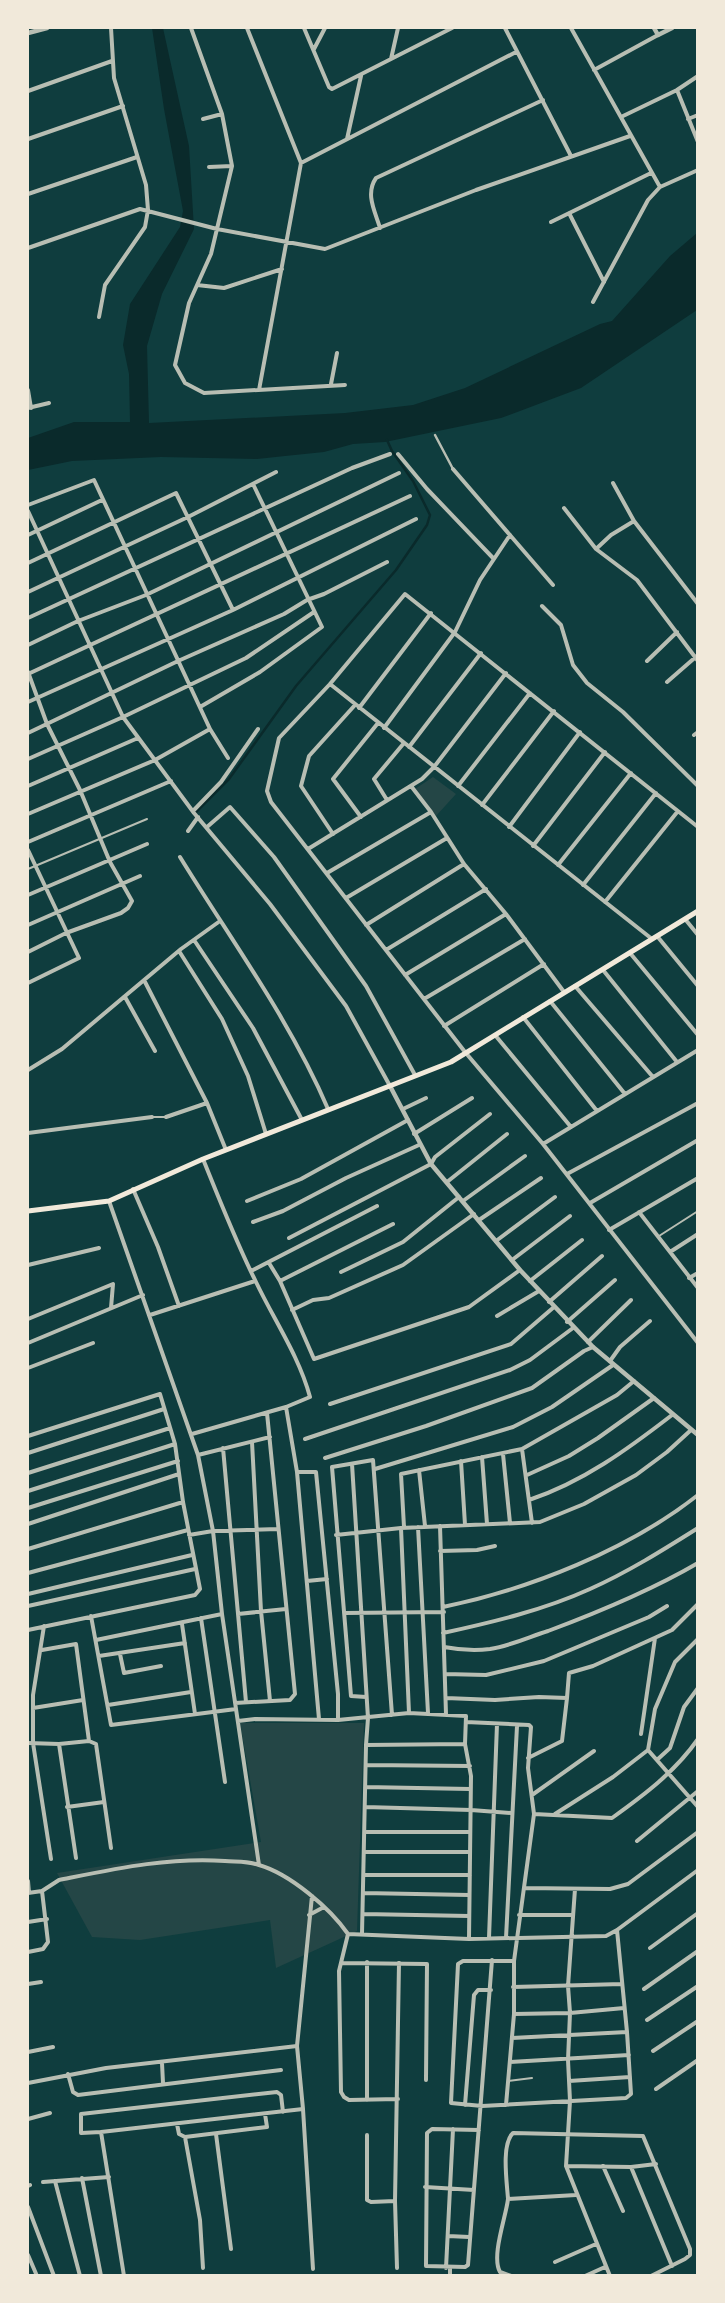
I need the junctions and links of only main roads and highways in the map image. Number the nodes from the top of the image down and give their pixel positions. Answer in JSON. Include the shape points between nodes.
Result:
{"nodes":[{"id":1,"x":698,"y":910,"type":"edge"},
{"id":2,"x":28,"y":1211,"type":"edge"}],
"edges":[{"from":1,"to":2,"type":"main road","via":[[451,1062],[203,1159],[109,1201]]}]}
